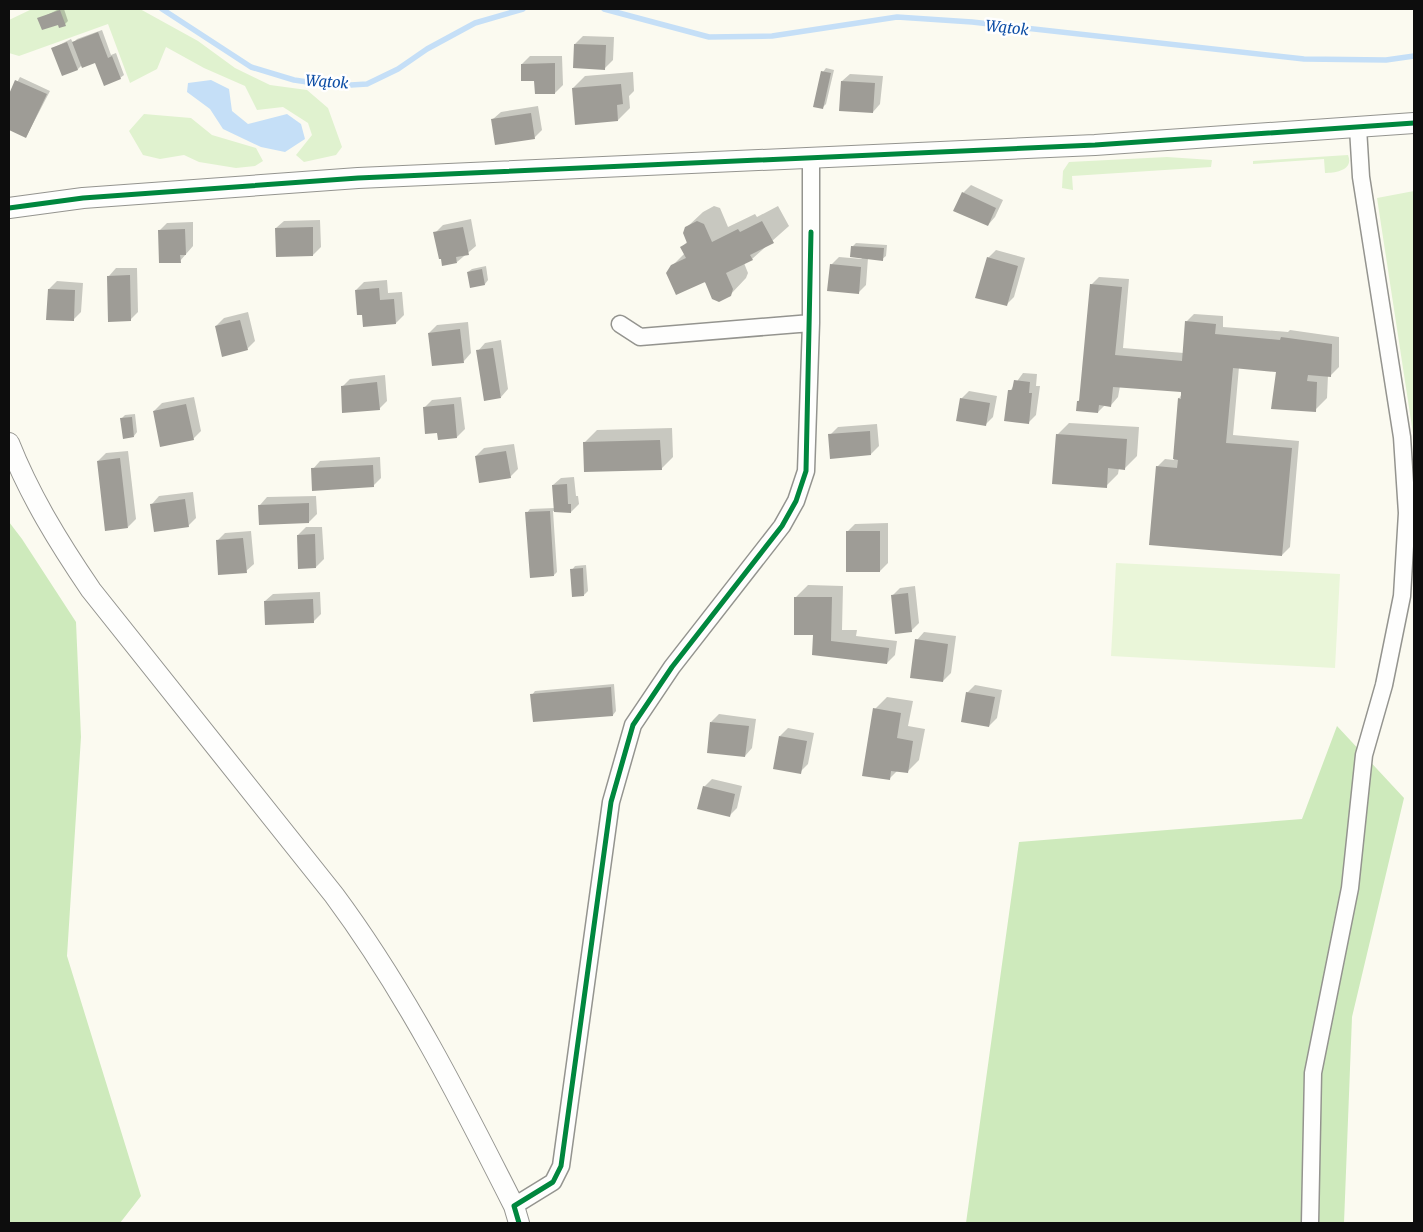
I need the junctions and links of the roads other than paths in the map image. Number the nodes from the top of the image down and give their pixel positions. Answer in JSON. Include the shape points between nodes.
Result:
{"nodes":[{"id":1,"x":1414,"y":123,"type":"edge"},
{"id":2,"x":1358,"y":128,"type":"junction"},
{"id":3,"x":811,"y":158,"type":"junction"},
{"id":4,"x":9,"y":208,"type":"edge"},
{"id":5,"x":811,"y":323,"type":"junction"},
{"id":6,"x":620,"y":324,"type":"dead end"},
{"id":7,"x":9,"y":443,"type":"edge"},
{"id":8,"x":516,"y":1215,"type":"edge"},
{"id":9,"x":1310,"y":1223,"type":"edge"}],
"edges":[{"from":1,"to":2,"type":"street"},
{"from":2,"to":3,"type":"street"},
{"from":2,"to":9,"type":"street","via":[[1361,177],[1402,437],[1407,513],[1402,596],[1384,685],[1364,755],[1350,888],[1313,1073]]},
{"from":3,"to":4,"type":"street","via":[[358,178],[93,197]]},
{"from":3,"to":5,"type":"street"},
{"from":5,"to":6,"type":"street","via":[[640,337]]},
{"from":5,"to":8,"type":"street","via":[[806,471],[796,501],[782,526],[672,667],[634,725],[611,802],[561,1166],[553,1182]]},
{"from":7,"to":8,"type":"street","via":[[25,482],[91,590],[370,944],[436,1054]]}]}
